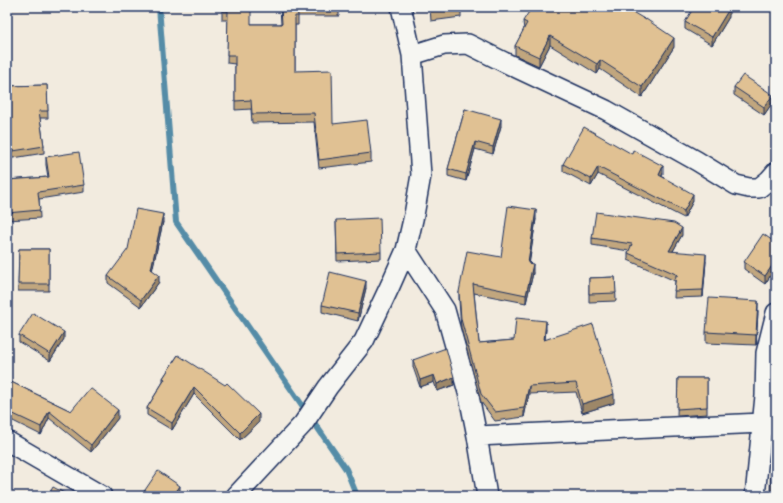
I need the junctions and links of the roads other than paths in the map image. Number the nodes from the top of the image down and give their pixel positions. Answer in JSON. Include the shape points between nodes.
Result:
{"nodes":[{"id":1,"x":401,"y":7,"type":"edge"},
{"id":2,"x":412,"y":55,"type":"junction"},
{"id":3,"x":776,"y":172,"type":"edge"},
{"id":4,"x":406,"y":250,"type":"junction"},
{"id":5,"x":776,"y":313,"type":"edge"},
{"id":6,"x":769,"y":424,"type":"edge"},
{"id":7,"x":477,"y":436,"type":"junction"},
{"id":8,"x":7,"y":441,"type":"edge"},
{"id":9,"x":102,"y":496,"type":"edge"},
{"id":10,"x":236,"y":496,"type":"edge"},
{"id":11,"x":487,"y":496,"type":"edge"},
{"id":12,"x":755,"y":496,"type":"edge"}],
"edges":[{"from":1,"to":2,"type":"street"},
{"from":2,"to":3,"type":"street","via":[[444,45],[468,44],[606,110],[736,185],[759,188]]},
{"from":2,"to":4,"type":"street","via":[[421,175]]},
{"from":4,"to":7,"type":"street","via":[[446,310]]},
{"from":4,"to":10,"type":"street","via":[[364,341],[302,424]]},
{"from":5,"to":6,"type":"street","via":[[766,353],[765,396]]},
{"from":6,"to":7,"type":"street"},
{"from":6,"to":12,"type":"street"},
{"from":7,"to":11,"type":"street"},
{"from":8,"to":9,"type":"street"}]}
